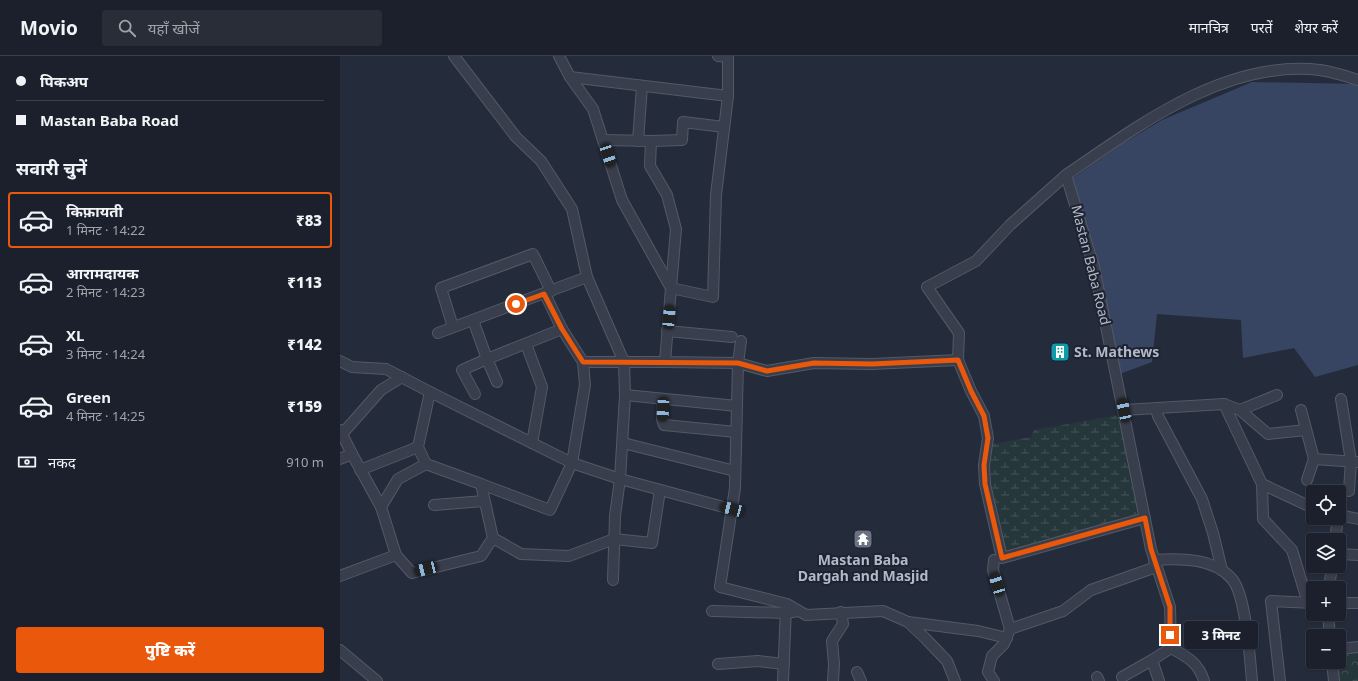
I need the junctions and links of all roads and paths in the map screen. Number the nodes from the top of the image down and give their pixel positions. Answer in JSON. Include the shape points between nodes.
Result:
{"nodes":[{"id":1,"x":454,"y":56,"type":"edge"},
{"id":2,"x":559,"y":56,"type":"edge"},
{"id":3,"x":718,"y":56,"type":"edge"},
{"id":4,"x":570,"y":77,"type":"junction"},
{"id":5,"x":1358,"y":80,"type":"edge"},
{"id":6,"x":642,"y":86,"type":"junction"},
{"id":7,"x":728,"y":96,"type":"junction"},
{"id":8,"x":724,"y":127,"type":"junction"},
{"id":9,"x":603,"y":140,"type":"junction"},
{"id":10,"x":638,"y":141,"type":"junction"},
{"id":11,"x":651,"y":141,"type":"junction"},
{"id":12,"x":1066,"y":175,"type":"junction"},
{"id":13,"x":587,"y":277,"type":"junction"},
{"id":14,"x":671,"y":288,"type":"junction"},
{"id":15,"x":548,"y":293,"type":"junction"},
{"id":16,"x":473,"y":320,"type":"junction"},
{"id":17,"x":453,"y":327,"type":"junction"},
{"id":18,"x":562,"y":329,"type":"junction"},
{"id":19,"x":667,"y":331,"type":"junction"},
{"id":20,"x":438,"y":333,"type":"dead end"},
{"id":21,"x":526,"y":344,"type":"junction"},
{"id":22,"x":488,"y":359,"type":"junction"},
{"id":23,"x":958,"y":360,"type":"junction"},
{"id":24,"x":340,"y":361,"type":"edge"},
{"id":25,"x":583,"y":362,"type":"junction"},
{"id":26,"x":624,"y":362,"type":"junction"},
{"id":27,"x":665,"y":362,"type":"junction"},
{"id":28,"x":738,"y":363,"type":"junction"},
{"id":29,"x":402,"y":377,"type":"junction"},
{"id":30,"x":497,"y":382,"type":"dead end"},
{"id":31,"x":430,"y":392,"type":"junction"},
{"id":32,"x":475,"y":394,"type":"dead end"},
{"id":33,"x":1277,"y":395,"type":"dead end"},
{"id":34,"x":625,"y":396,"type":"junction"},
{"id":35,"x":663,"y":399,"type":"junction"},
{"id":36,"x":1341,"y":399,"type":"dead end"},
{"id":37,"x":1224,"y":404,"type":"junction"},
{"id":38,"x":737,"y":406,"type":"junction"},
{"id":39,"x":1156,"y":408,"type":"junction"},
{"id":40,"x":1124,"y":410,"type":"junction"},
{"id":41,"x":1240,"y":410,"type":"junction"},
{"id":42,"x":1301,"y":410,"type":"dead end"},
{"id":43,"x":1306,"y":430,"type":"junction"},
{"id":44,"x":341,"y":432,"type":"edge"},
{"id":45,"x":736,"y":432,"type":"junction"},
{"id":46,"x":532,"y":443,"type":"junction"},
{"id":47,"x":623,"y":443,"type":"junction"},
{"id":48,"x":418,"y":447,"type":"junction"},
{"id":49,"x":352,"y":454,"type":"junction"},
{"id":50,"x":340,"y":459,"type":"edge"},
{"id":51,"x":1314,"y":459,"type":"junction"},
{"id":52,"x":1355,"y":461,"type":"edge"},
{"id":53,"x":572,"y":463,"type":"junction"},
{"id":54,"x":426,"y":464,"type":"junction"},
{"id":55,"x":360,"y":470,"type":"junction"},
{"id":56,"x":735,"y":471,"type":"junction"},
{"id":57,"x":620,"y":479,"type":"junction"},
{"id":58,"x":1307,"y":480,"type":"dead end"},
{"id":59,"x":481,"y":484,"type":"junction"},
{"id":60,"x":1262,"y":484,"type":"junction"},
{"id":61,"x":660,"y":490,"type":"junction"},
{"id":62,"x":1349,"y":490,"type":"dead end"},
{"id":63,"x":484,"y":501,"type":"junction"},
{"id":64,"x":434,"y":505,"type":"dead end"},
{"id":65,"x":1306,"y":505,"type":"edge"},
{"id":66,"x":381,"y":507,"type":"junction"},
{"id":67,"x":732,"y":509,"type":"junction"},
{"id":68,"x":1145,"y":518,"type":"junction"},
{"id":69,"x":1346,"y":518,"type":"edge"},
{"id":70,"x":1358,"y":519,"type":"edge"},
{"id":71,"x":493,"y":538,"type":"junction"},
{"id":72,"x":614,"y":539,"type":"junction"},
{"id":73,"x":1346,"y":554,"type":"edge"},
{"id":74,"x":396,"y":555,"type":"junction"},
{"id":75,"x":1358,"y":555,"type":"edge"},
{"id":76,"x":994,"y":560,"type":"dead end"},
{"id":77,"x":1155,"y":564,"type":"junction"},
{"id":78,"x":1222,"y":570,"type":"junction"},
{"id":79,"x":340,"y":576,"type":"edge"},
{"id":80,"x":612,"y":580,"type":"dead end"},
{"id":81,"x":1306,"y":589,"type":"edge"},
{"id":82,"x":1306,"y":603,"type":"edge"},
{"id":83,"x":1346,"y":603,"type":"edge"},
{"id":84,"x":1358,"y":603,"type":"edge"},
{"id":85,"x":786,"y":609,"type":"junction"},
{"id":86,"x":712,"y":611,"type":"dead end"},
{"id":87,"x":841,"y":612,"type":"junction"},
{"id":88,"x":908,"y":622,"type":"junction"},
{"id":89,"x":1008,"y":633,"type":"junction"},
{"id":90,"x":1358,"y":647,"type":"edge"},
{"id":91,"x":1171,"y":648,"type":"junction"},
{"id":92,"x":1346,"y":648,"type":"edge"},
{"id":93,"x":340,"y":650,"type":"edge"},
{"id":94,"x":1152,"y":660,"type":"junction"},
{"id":95,"x":718,"y":664,"type":"dead end"},
{"id":96,"x":784,"y":664,"type":"junction"},
{"id":97,"x":1333,"y":669,"type":"edge"},
{"id":98,"x":365,"y":677,"type":"edge"},
{"id":99,"x":1122,"y":677,"type":"dead end"},
{"id":100,"x":377,"y":681,"type":"edge"},
{"id":101,"x":782,"y":681,"type":"edge"},
{"id":102,"x":833,"y":681,"type":"edge"},
{"id":103,"x":955,"y":681,"type":"edge"},
{"id":104,"x":994,"y":681,"type":"edge"},
{"id":105,"x":1159,"y":681,"type":"edge"},
{"id":106,"x":1204,"y":681,"type":"edge"},
{"id":107,"x":1252,"y":681,"type":"edge"},
{"id":108,"x":1280,"y":681,"type":"edge"},
{"id":109,"x":1334,"y":681,"type":"edge"}],
"edges":[{"from":1,"to":13,"type":"street","via":[[516,137],[541,162],[572,209]]},
{"from":2,"to":4,"type":"street"},
{"from":3,"to":7,"type":"street","via":[[728,57]]},
{"from":4,"to":6,"type":"street"},
{"from":4,"to":9,"type":"street","via":[[593,109]]},
{"from":5,"to":12,"type":"street","via":[[1320,70],[1281,70],[1247,74],[1177,103],[1127,133]]},
{"from":6,"to":7,"type":"street"},
{"from":6,"to":10,"type":"street"},
{"from":7,"to":8,"type":"street"},
{"from":8,"to":11,"type":"street","via":[[683,122],[682,140]]},
{"from":8,"to":14,"type":"street","via":[[716,195],[713,297]]},
{"from":9,"to":10,"type":"street"},
{"from":9,"to":14,"type":"street","via":[[622,200]]},
{"from":10,"to":11,"type":"street"},
{"from":11,"to":14,"type":"street","via":[[650,166],[667,195],[676,229]]},
{"from":12,"to":23,"type":"street","via":[[1010,225],[976,261],[927,287],[959,333]]},
{"from":12,"to":40,"type":"street","name":"Mastan Baba Road","via":[[1094,267]]},
{"from":13,"to":15,"type":"street"},
{"from":13,"to":26,"type":"street"},
{"from":14,"to":19,"type":"street"},
{"from":15,"to":16,"type":"street"},
{"from":15,"to":17,"type":"street","via":[[533,254],[441,288]]},
{"from":15,"to":18,"type":"street"},
{"from":16,"to":17,"type":"street"},
{"from":16,"to":22,"type":"street"},
{"from":17,"to":20,"type":"street"},
{"from":18,"to":21,"type":"street"},
{"from":18,"to":25,"type":"street"},
{"from":19,"to":27,"type":"street"},
{"from":19,"to":28,"type":"street","via":[[736,339]]},
{"from":21,"to":22,"type":"street"},
{"from":21,"to":46,"type":"street","via":[[542,387]]},
{"from":22,"to":30,"type":"street"},
{"from":22,"to":32,"type":"street","via":[[462,370]]},
{"from":23,"to":28,"type":"street","via":[[872,364],[814,363],[767,371]]},
{"from":23,"to":68,"type":"street","via":[[984,416],[988,438],[984,465],[985,484],[1002,558]]},
{"from":24,"to":29,"type":"street","via":[[352,366],[386,369]]},
{"from":25,"to":26,"type":"street"},
{"from":25,"to":53,"type":"street","via":[[585,385]]},
{"from":26,"to":27,"type":"street"},
{"from":26,"to":34,"type":"street"},
{"from":27,"to":28,"type":"street"},
{"from":28,"to":38,"type":"street"},
{"from":29,"to":31,"type":"street"},
{"from":29,"to":44,"type":"street","via":[[381,390]]},
{"from":31,"to":46,"type":"street"},
{"from":31,"to":48,"type":"street"},
{"from":33,"to":41,"type":"street"},
{"from":34,"to":35,"type":"street"},
{"from":34,"to":47,"type":"street"},
{"from":35,"to":38,"type":"street"},
{"from":35,"to":45,"type":"street","via":[[664,425]]},
{"from":36,"to":52,"type":"street"},
{"from":37,"to":39,"type":"street"},
{"from":37,"to":41,"type":"street"},
{"from":37,"to":60,"type":"street"},
{"from":38,"to":45,"type":"street"},
{"from":39,"to":40,"type":"street"},
{"from":39,"to":78,"type":"street","via":[[1202,499],[1214,533]]},
{"from":40,"to":68,"type":"street","name":"Mastan Baba Road"},
{"from":41,"to":43,"type":"street","via":[[1268,434]]},
{"from":42,"to":43,"type":"street"},
{"from":43,"to":51,"type":"street"},
{"from":44,"to":49,"type":"street"},
{"from":45,"to":56,"type":"street"},
{"from":46,"to":53,"type":"street"},
{"from":47,"to":56,"type":"street"},
{"from":47,"to":57,"type":"street"},
{"from":48,"to":54,"type":"street"},
{"from":48,"to":55,"type":"street"},
{"from":49,"to":50,"type":"street"},
{"from":49,"to":55,"type":"street"},
{"from":51,"to":52,"type":"street"},
{"from":51,"to":58,"type":"street"},
{"from":52,"to":62,"type":"street"},
{"from":53,"to":57,"type":"street"},
{"from":53,"to":59,"type":"street","via":[[550,510]]},
{"from":54,"to":59,"type":"street"},
{"from":54,"to":66,"type":"street","via":[[398,479]]},
{"from":55,"to":66,"type":"street"},
{"from":56,"to":67,"type":"street"},
{"from":57,"to":61,"type":"street"},
{"from":57,"to":72,"type":"street"},
{"from":59,"to":63,"type":"street"},
{"from":60,"to":65,"type":"street"},
{"from":60,"to":81,"type":"street","via":[[1263,519],[1292,550]]},
{"from":61,"to":67,"type":"street"},
{"from":61,"to":72,"type":"street","via":[[652,543]]},
{"from":63,"to":64,"type":"street"},
{"from":63,"to":71,"type":"street"},
{"from":66,"to":74,"type":"street"},
{"from":67,"to":85,"type":"street","via":[[720,587]]},
{"from":68,"to":77,"type":"street","name":"Mastan Baba Road"},
{"from":69,"to":70,"type":"street"},
{"from":71,"to":72,"type":"street","via":[[521,554],[569,556]]},
{"from":71,"to":74,"type":"street","via":[[481,556],[412,573]]},
{"from":72,"to":80,"type":"street"},
{"from":73,"to":75,"type":"street"},
{"from":74,"to":79,"type":"street"},
{"from":76,"to":89,"type":"street","via":[[993,570]]},
{"from":77,"to":78,"type":"street","via":[[1194,560]]},
{"from":77,"to":89,"type":"street","via":[[1091,590],[1063,611]]},
{"from":77,"to":91,"type":"street","name":"Mastan Baba Road","via":[[1170,607]]},
{"from":78,"to":107,"type":"street","via":[[1234,580],[1241,602],[1249,641]]},
{"from":82,"to":108,"type":"street","via":[[1271,601]]},
{"from":83,"to":84,"type":"street"},
{"from":85,"to":86,"type":"street"},
{"from":85,"to":87,"type":"street","via":[[806,615]]},
{"from":85,"to":96,"type":"street"},
{"from":87,"to":88,"type":"street","via":[[883,611]]},
{"from":87,"to":102,"type":"street","via":[[843,624],[832,641]]},
{"from":88,"to":89,"type":"street"},
{"from":88,"to":103,"type":"street","via":[[947,661]]},
{"from":89,"to":104,"type":"street","via":[[1004,644],[992,656],[988,672]]},
{"from":90,"to":92,"type":"street"},
{"from":91,"to":94,"type":"street"},
{"from":91,"to":106,"type":"street","via":[[1190,658]]},
{"from":93,"to":98,"type":"street"},
{"from":94,"to":99,"type":"street"},
{"from":94,"to":105,"type":"street"},
{"from":95,"to":96,"type":"street","via":[[758,661]]},
{"from":96,"to":101,"type":"street"},
{"from":97,"to":109,"type":"street"},
{"from":98,"to":100,"type":"street"}]}
